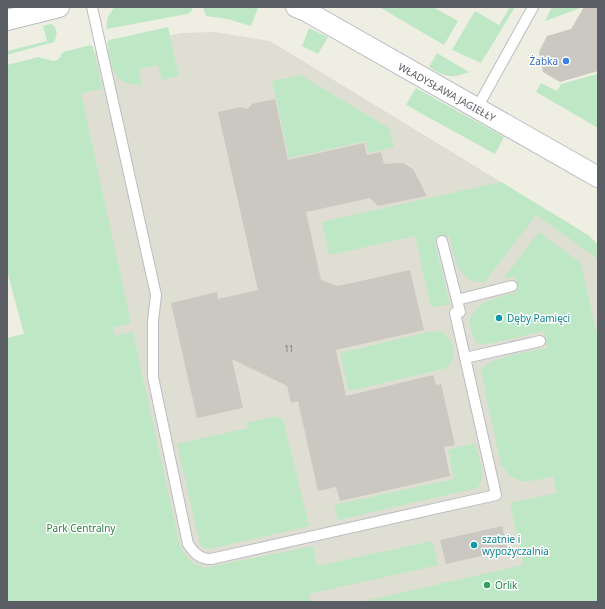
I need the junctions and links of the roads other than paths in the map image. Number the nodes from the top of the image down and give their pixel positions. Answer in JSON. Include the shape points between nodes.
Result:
{"nodes":[{"id":1,"x":59,"y":7,"type":"edge"},
{"id":2,"x":92,"y":7,"type":"edge"},
{"id":3,"x":296,"y":7,"type":"edge"},
{"id":4,"x":533,"y":7,"type":"edge"},
{"id":5,"x":11,"y":15,"type":"edge"},
{"id":6,"x":477,"y":108,"type":"junction"},
{"id":7,"x":598,"y":177,"type":"edge"},
{"id":8,"x":442,"y":242,"type":"dead end"},
{"id":9,"x":512,"y":286,"type":"dead end"},
{"id":10,"x":457,"y":300,"type":"junction"},
{"id":11,"x":540,"y":341,"type":"dead end"},
{"id":12,"x":465,"y":358,"type":"junction"}],
"edges":[{"from":1,"to":5,"type":"street"},
{"from":2,"to":12,"type":"lane","via":[[156,295],[152,321],[153,377],[188,544],[192,551],[204,559],[211,559],[496,495]]},
{"from":3,"to":6,"type":"street","name":"WŁADYSŁAWA JAGIEŁŁY"},
{"from":4,"to":6,"type":"lane"},
{"from":6,"to":7,"type":"street","name":"WŁADYSŁAWA JAGIEŁŁY"},
{"from":8,"to":10,"type":"lane"},
{"from":9,"to":10,"type":"lane"},
{"from":10,"to":12,"type":"lane","via":[[460,312],[455,313]]},
{"from":11,"to":12,"type":"lane"}]}
